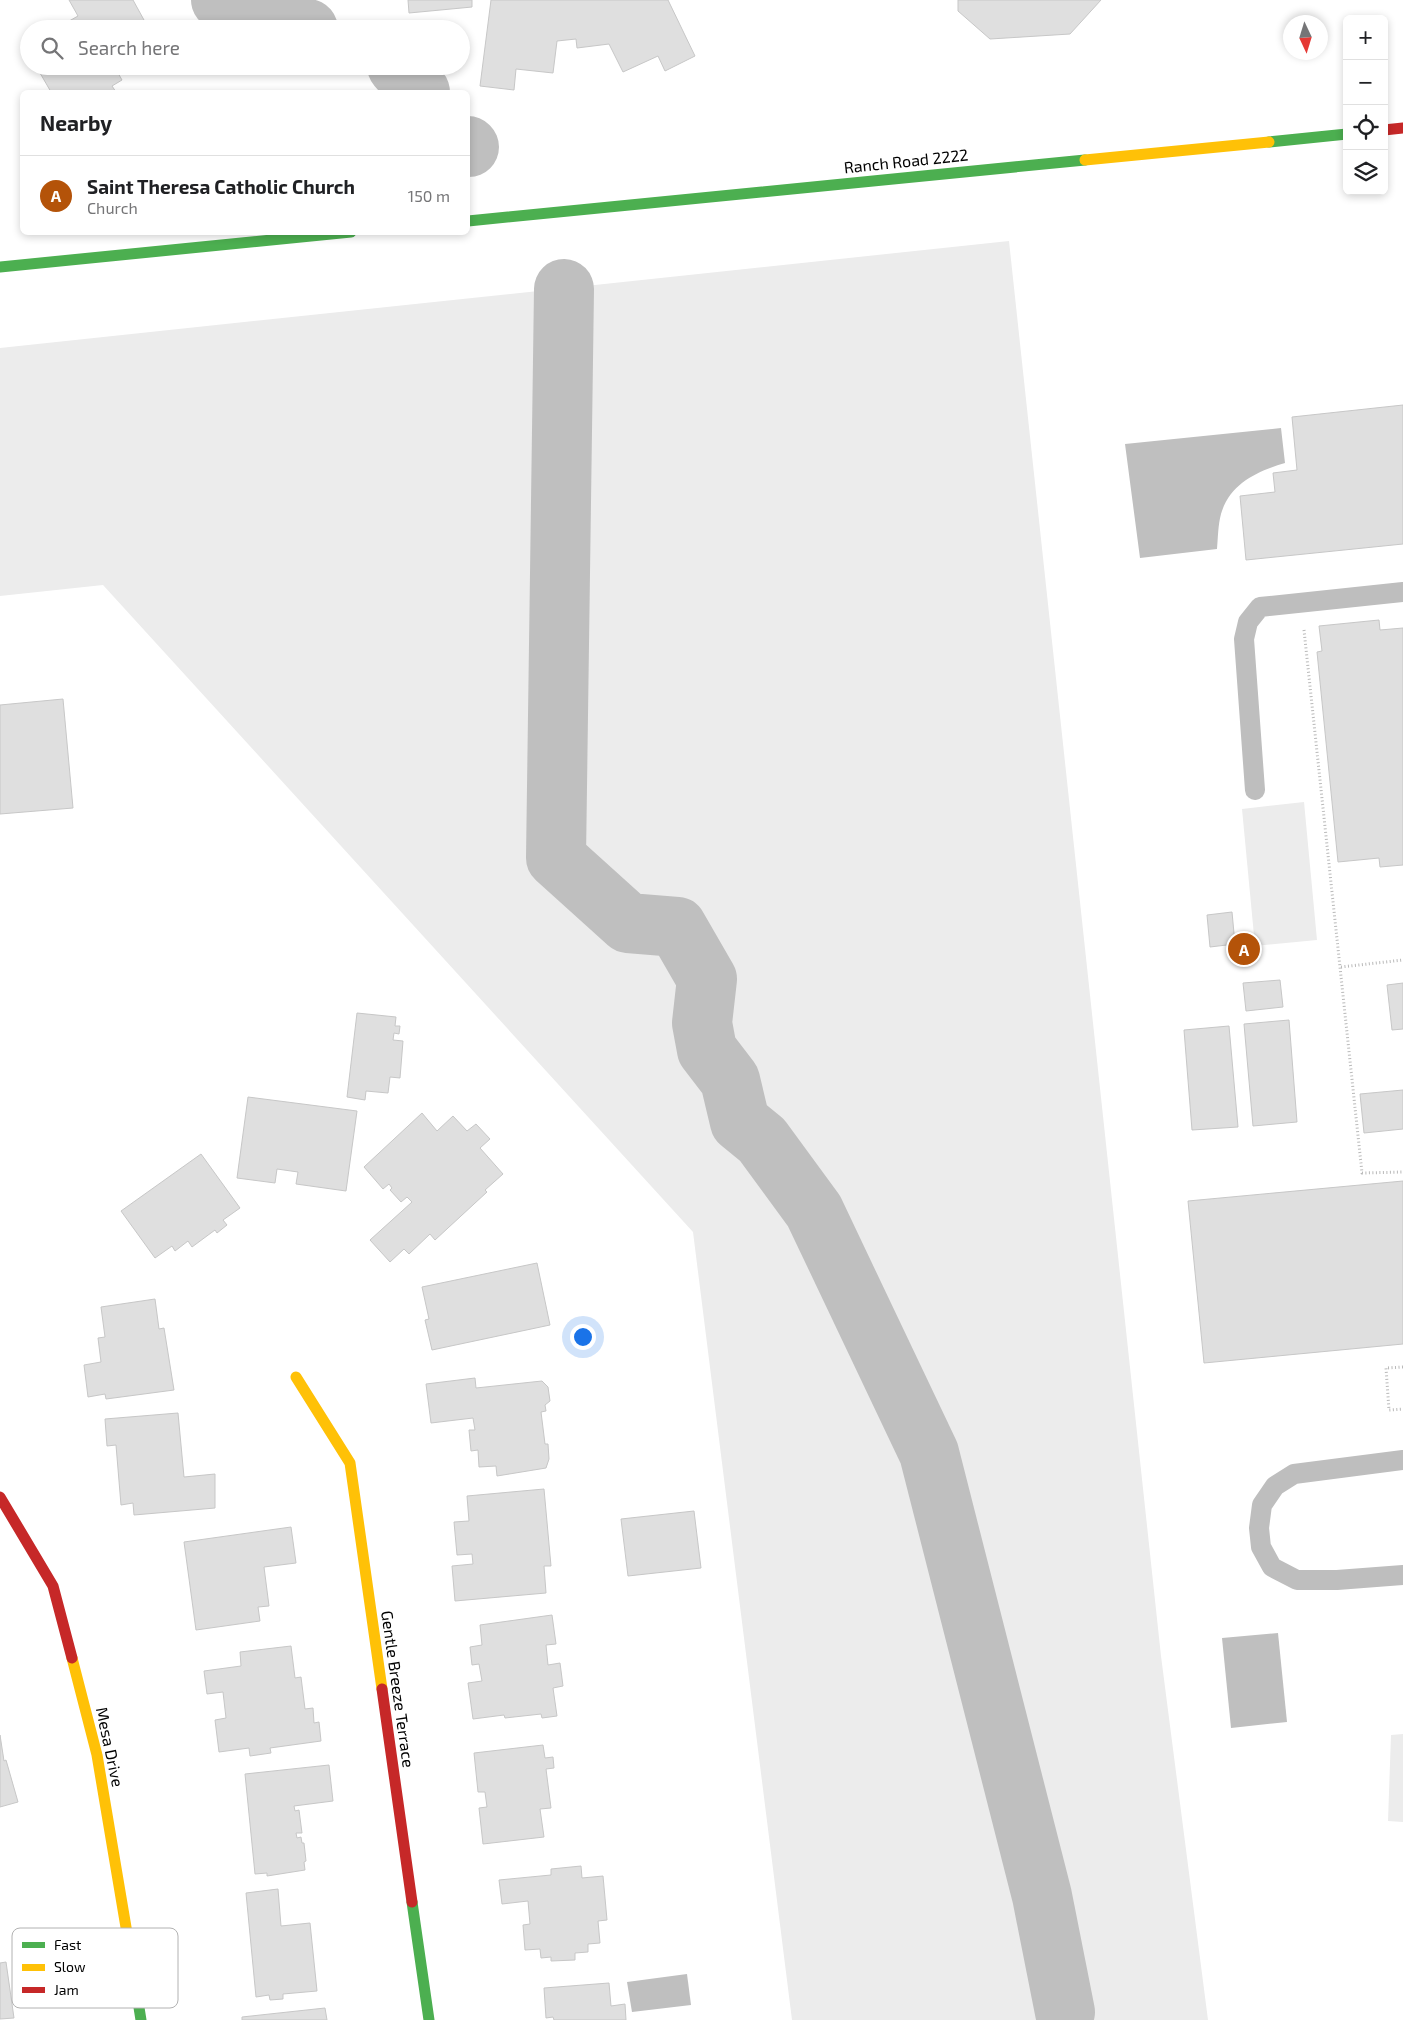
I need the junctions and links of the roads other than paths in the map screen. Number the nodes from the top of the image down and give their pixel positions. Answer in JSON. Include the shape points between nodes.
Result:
{"nodes":[{"id":1,"x":1403,"y":128,"type":"edge"},
{"id":2,"x":1388,"y":130,"type":"edge"},
{"id":3,"x":1343,"y":134,"type":"edge"},
{"id":4,"x":470,"y":221,"type":"edge"},
{"id":5,"x":322,"y":235,"type":"edge"},
{"id":6,"x":0,"y":267,"type":"edge"},
{"id":7,"x":1403,"y":592,"type":"edge"},
{"id":8,"x":1255,"y":790,"type":"dead end"},
{"id":9,"x":296,"y":1376,"type":"dead end"},
{"id":10,"x":1403,"y":1460,"type":"edge"},
{"id":11,"x":0,"y":1497,"type":"edge"},
{"id":12,"x":1403,"y":1575,"type":"edge"},
{"id":13,"x":126,"y":1928,"type":"edge"},
{"id":14,"x":429,"y":2020,"type":"edge"}],
"edges":[{"from":1,"to":2,"type":"main road"},
{"from":3,"to":4,"type":"main road","name":"Ranch Road 2222"},
{"from":5,"to":6,"type":"main road"},
{"from":7,"to":8,"type":"lane","via":[[1260,607],[1248,622],[1244,639]]},
{"from":9,"to":14,"type":"main road","name":"Gentle Breeze Terrace","via":[[350,1463]]},
{"from":10,"to":12,"type":"lane","via":[[1294,1474],[1275,1486],[1262,1505],[1259,1528],[1261,1547],[1272,1566],[1296,1580]]},
{"from":11,"to":13,"type":"main road","name":"Mesa Drive","via":[[53,1586],[97,1755]]}]}
